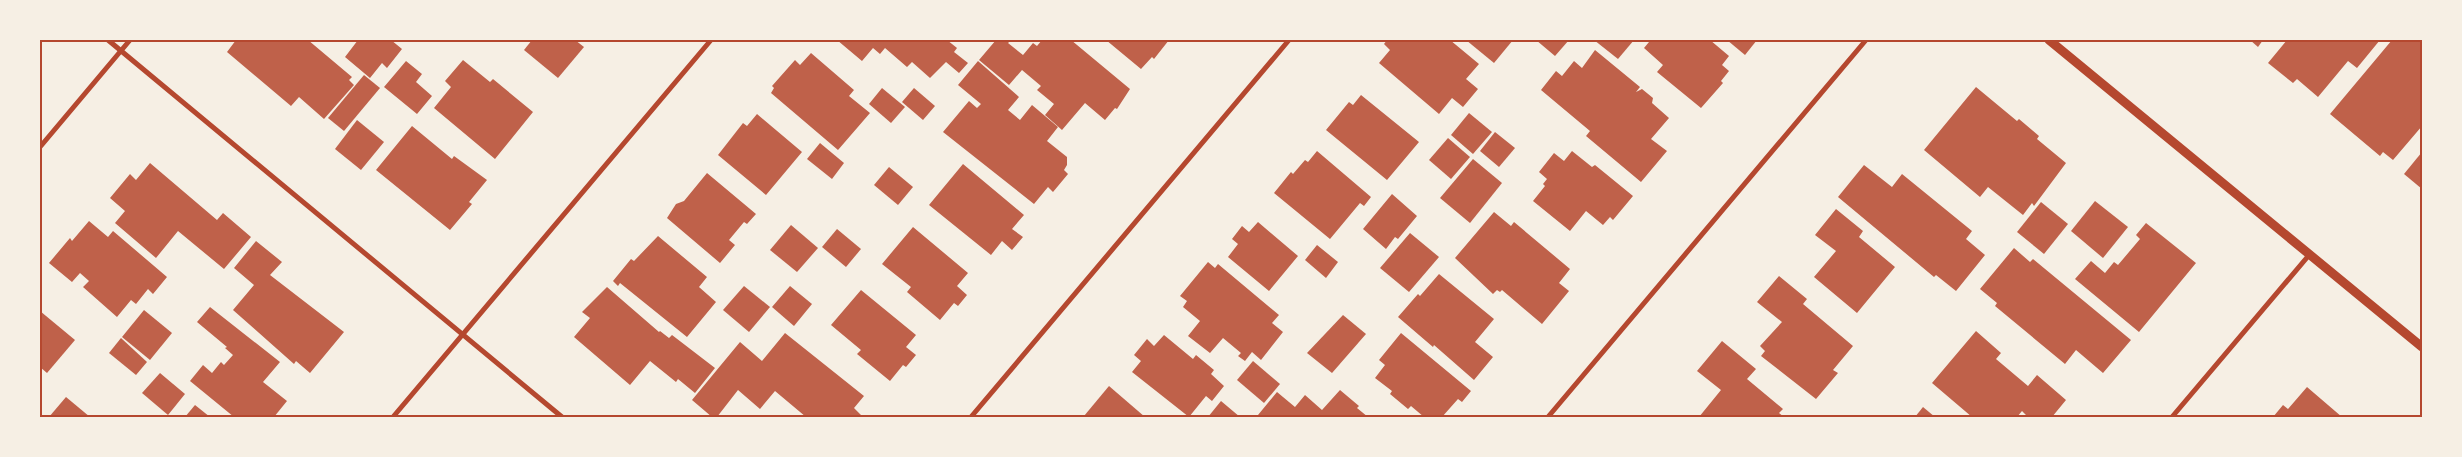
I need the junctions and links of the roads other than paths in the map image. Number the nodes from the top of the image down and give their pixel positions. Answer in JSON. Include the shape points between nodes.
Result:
{"nodes":[{"id":1,"x":108,"y":40,"type":"edge"},
{"id":2,"x":130,"y":40,"type":"edge"},
{"id":3,"x":711,"y":40,"type":"edge"},
{"id":4,"x":1289,"y":40,"type":"edge"},
{"id":5,"x":1866,"y":40,"type":"edge"},
{"id":6,"x":2049,"y":40,"type":"edge"},
{"id":7,"x":121,"y":51,"type":"junction"},
{"id":8,"x":40,"y":146,"type":"edge"},
{"id":9,"x":2310,"y":254,"type":"junction"},
{"id":10,"x":463,"y":334,"type":"junction"},
{"id":11,"x":2422,"y":346,"type":"edge"},
{"id":12,"x":393,"y":417,"type":"edge"},
{"id":13,"x":562,"y":417,"type":"edge"},
{"id":14,"x":971,"y":417,"type":"edge"},
{"id":15,"x":1548,"y":417,"type":"edge"},
{"id":16,"x":2172,"y":417,"type":"edge"}],
"edges":[{"from":1,"to":7,"type":"street"},
{"from":2,"to":7,"type":"street"},
{"from":3,"to":10,"type":"street"},
{"from":4,"to":14,"type":"street"},
{"from":5,"to":15,"type":"street"},
{"from":6,"to":9,"type":"street"},
{"from":7,"to":8,"type":"street"},
{"from":7,"to":10,"type":"street"},
{"from":9,"to":11,"type":"street"},
{"from":9,"to":16,"type":"street"},
{"from":10,"to":12,"type":"street"},
{"from":10,"to":13,"type":"street"}]}
